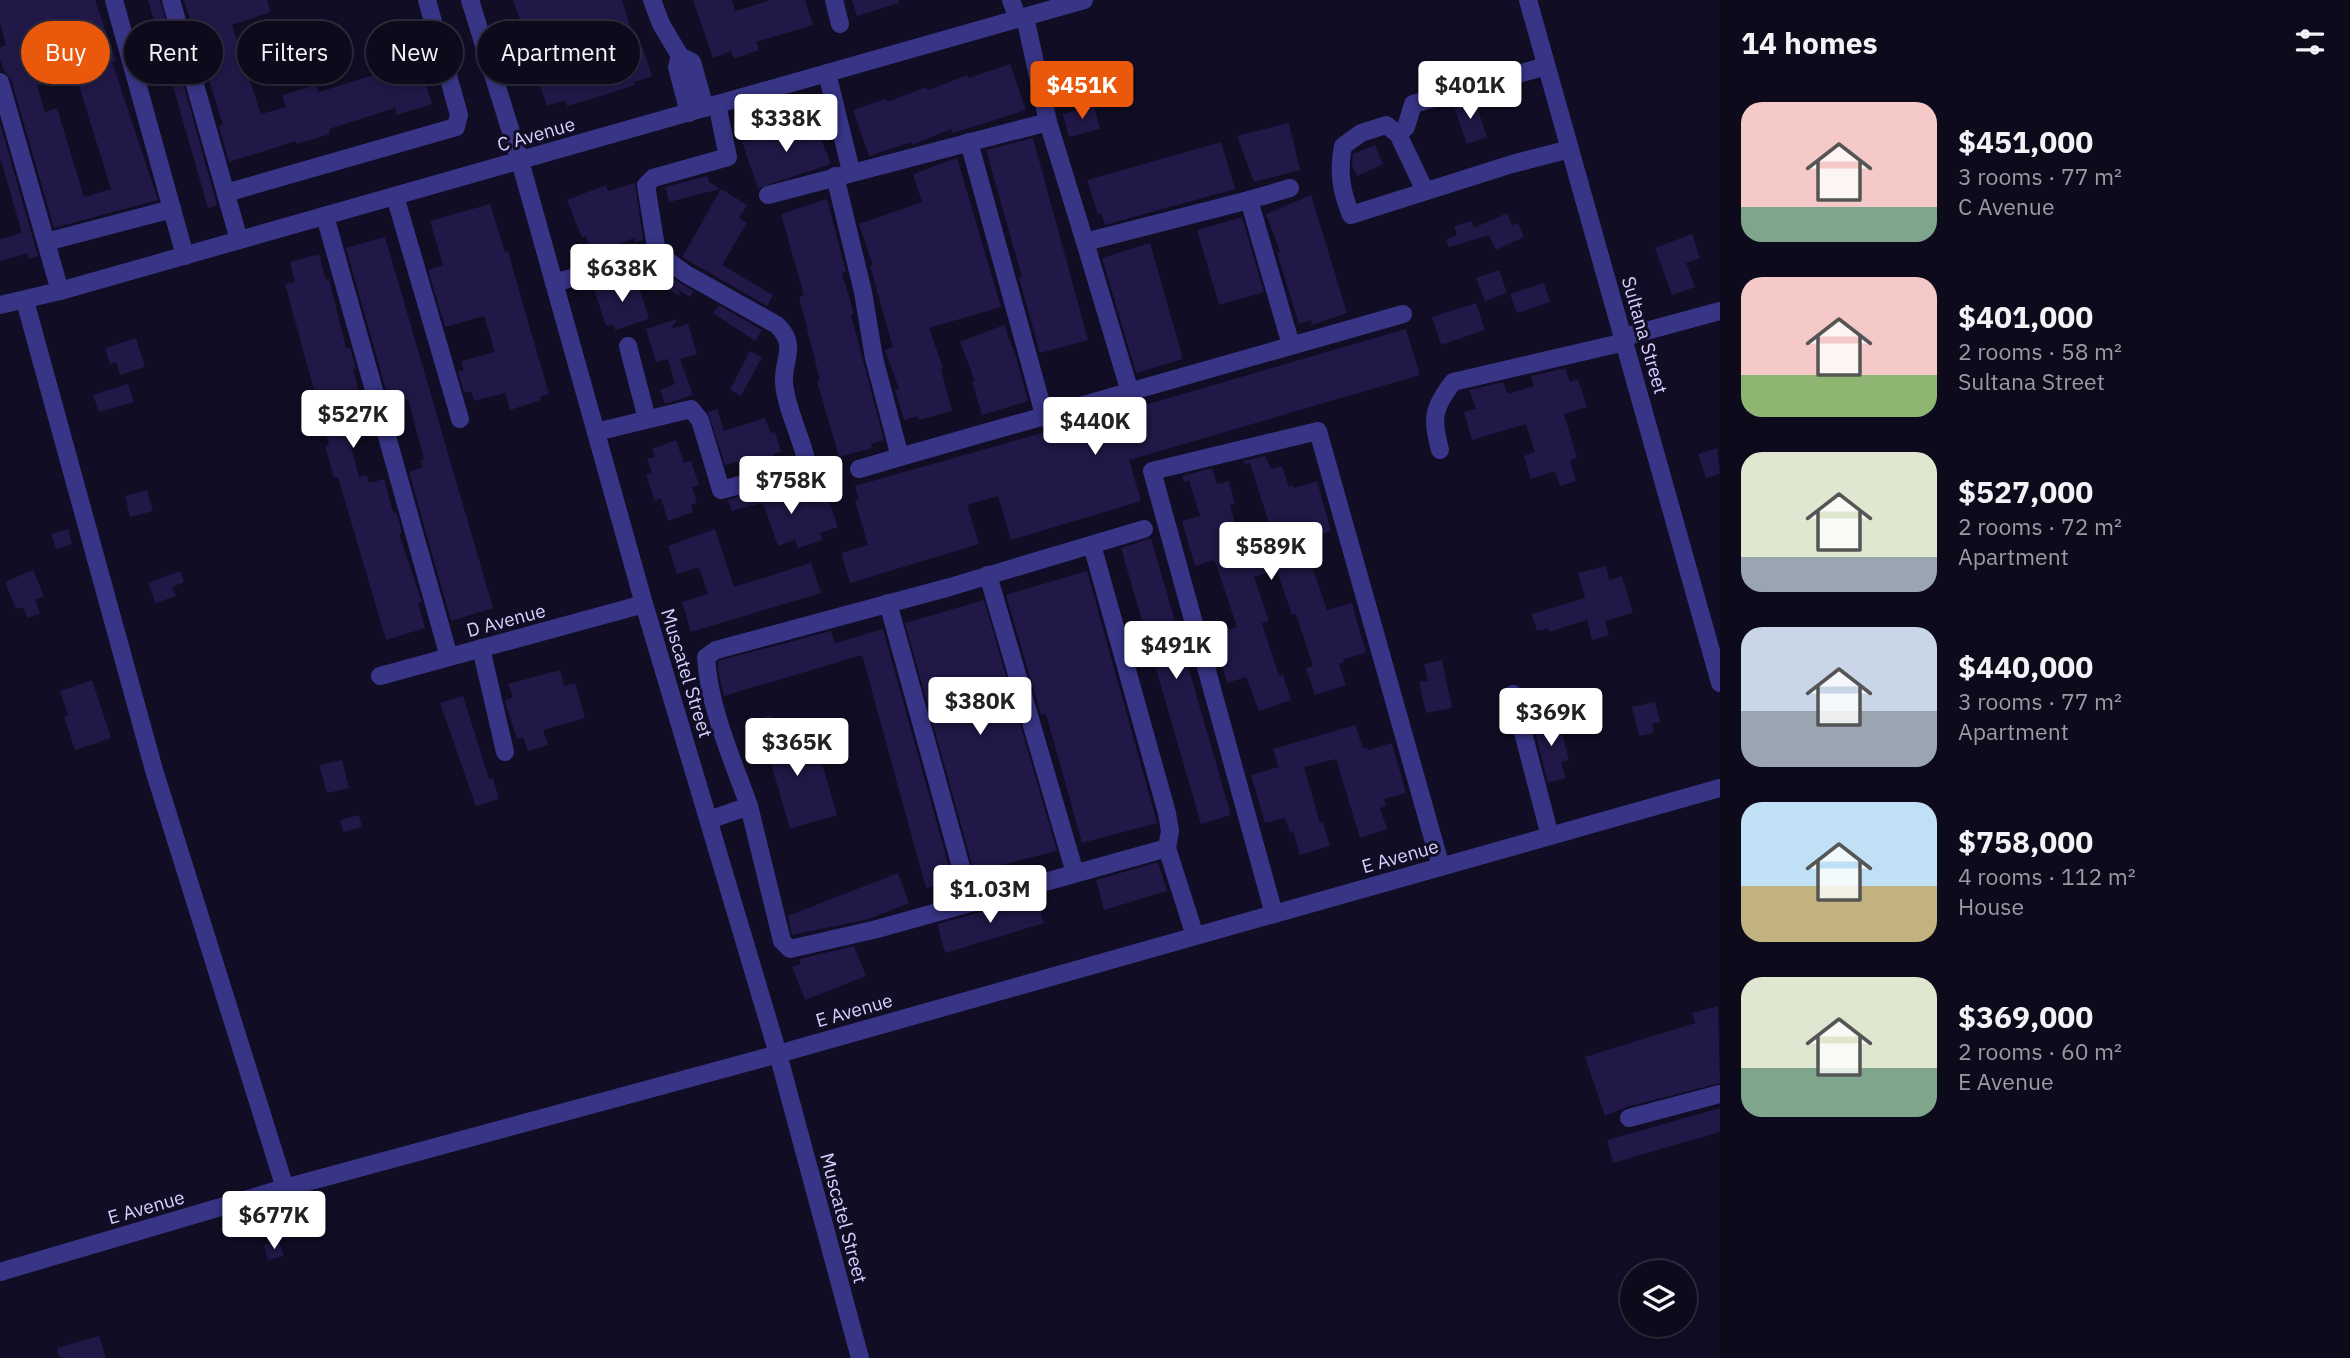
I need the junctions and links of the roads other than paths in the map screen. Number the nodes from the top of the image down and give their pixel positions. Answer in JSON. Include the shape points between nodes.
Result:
{"nodes":[{"id":1,"x":114,"y":0,"type":"edge"},
{"id":2,"x":172,"y":0,"type":"edge"},
{"id":3,"x":427,"y":0,"type":"edge"},
{"id":4,"x":471,"y":0,"type":"edge"},
{"id":5,"x":652,"y":0,"type":"edge"},
{"id":6,"x":834,"y":0,"type":"edge"},
{"id":7,"x":1011,"y":0,"type":"edge"},
{"id":8,"x":1084,"y":0,"type":"edge"},
{"id":9,"x":1528,"y":0,"type":"edge"},
{"id":10,"x":1021,"y":18,"type":"junction"},
{"id":11,"x":840,"y":24,"type":"dead end"},
{"id":12,"x":1546,"y":66,"type":"junction"},
{"id":13,"x":827,"y":73,"type":"junction"},
{"id":14,"x":0,"y":82,"type":"edge"},
{"id":15,"x":1087,"y":85,"type":"dead end"},
{"id":16,"x":1043,"y":96,"type":"junction"},
{"id":17,"x":704,"y":108,"type":"junction"},
{"id":18,"x":1048,"y":122,"type":"junction"},
{"id":19,"x":1398,"y":134,"type":"junction"},
{"id":20,"x":969,"y":142,"type":"junction"},
{"id":21,"x":1570,"y":149,"type":"junction"},
{"id":22,"x":520,"y":161,"type":"junction"},
{"id":23,"x":843,"y":174,"type":"junction"},
{"id":24,"x":1290,"y":188,"type":"dead end"},
{"id":25,"x":1425,"y":191,"type":"junction"},
{"id":26,"x":226,"y":193,"type":"junction"},
{"id":27,"x":768,"y":195,"type":"dead end"},
{"id":28,"x":395,"y":196,"type":"junction"},
{"id":29,"x":1249,"y":200,"type":"junction"},
{"id":30,"x":172,"y":209,"type":"junction"},
{"id":31,"x":326,"y":216,"type":"junction"},
{"id":32,"x":239,"y":240,"type":"junction"},
{"id":33,"x":46,"y":242,"type":"junction"},
{"id":34,"x":1085,"y":242,"type":"junction"},
{"id":35,"x":657,"y":253,"type":"junction"},
{"id":36,"x":185,"y":256,"type":"junction"},
{"id":37,"x":554,"y":283,"type":"junction"},
{"id":38,"x":60,"y":291,"type":"junction"},
{"id":39,"x":25,"y":301,"type":"junction"},
{"id":40,"x":0,"y":305,"type":"edge"},
{"id":41,"x":1720,"y":311,"type":"edge"},
{"id":42,"x":1403,"y":314,"type":"dead end"},
{"id":43,"x":1624,"y":340,"type":"junction"},
{"id":44,"x":1291,"y":345,"type":"junction"},
{"id":45,"x":628,"y":346,"type":"dead end"},
{"id":46,"x":1130,"y":393,"type":"junction"},
{"id":47,"x":647,"y":418,"type":"junction"},
{"id":48,"x":1045,"y":418,"type":"junction"},
{"id":49,"x":460,"y":419,"type":"dead end"},
{"id":50,"x":596,"y":432,"type":"junction"},
{"id":51,"x":1440,"y":450,"type":"dead end"},
{"id":52,"x":900,"y":457,"type":"junction"},
{"id":53,"x":859,"y":469,"type":"dead end"},
{"id":54,"x":1144,"y":529,"type":"dead end"},
{"id":55,"x":1092,"y":545,"type":"junction"},
{"id":56,"x":988,"y":575,"type":"junction"},
{"id":57,"x":888,"y":603,"type":"junction"},
{"id":58,"x":644,"y":604,"type":"junction"},
{"id":59,"x":481,"y":648,"type":"junction"},
{"id":60,"x":449,"y":657,"type":"junction"},
{"id":61,"x":380,"y":676,"type":"dead end"},
{"id":62,"x":1720,"y":683,"type":"edge"},
{"id":63,"x":1513,"y":694,"type":"dead end"},
{"id":64,"x":505,"y":752,"type":"dead end"},
{"id":65,"x":1720,"y":788,"type":"edge"},
{"id":66,"x":749,"y":806,"type":"junction"},
{"id":67,"x":709,"y":820,"type":"junction"},
{"id":68,"x":1550,"y":836,"type":"junction"},
{"id":69,"x":1167,"y":848,"type":"junction"},
{"id":70,"x":1441,"y":867,"type":"junction"},
{"id":71,"x":1075,"y":873,"type":"junction"},
{"id":72,"x":971,"y":903,"type":"junction"},
{"id":73,"x":1274,"y":914,"type":"junction"},
{"id":74,"x":1195,"y":936,"type":"junction"},
{"id":75,"x":778,"y":1054,"type":"junction"},
{"id":76,"x":1720,"y":1094,"type":"edge"},
{"id":77,"x":1629,"y":1118,"type":"dead end"},
{"id":78,"x":285,"y":1188,"type":"junction"},
{"id":79,"x":0,"y":1272,"type":"edge"},
{"id":80,"x":860,"y":1358,"type":"edge"}],
"edges":[{"from":1,"to":30,"type":"street"},
{"from":2,"to":26,"type":"street"},
{"from":3,"to":26,"type":"street","via":[[459,115],[456,127]]},
{"from":4,"to":22,"type":"street","name":"Muscatel Street"},
{"from":5,"to":17,"type":"street","via":[[680,56],[677,67]]},
{"from":6,"to":11,"type":"street"},
{"from":7,"to":10,"type":"street"},
{"from":8,"to":10,"type":"street","name":"C Avenue"},
{"from":9,"to":12,"type":"street","name":"Sultana Street"},
{"from":10,"to":13,"type":"street","name":"C Avenue"},
{"from":10,"to":16,"type":"street"},
{"from":12,"to":19,"type":"street","via":[[1413,104],[1406,127]]},
{"from":12,"to":21,"type":"street","name":"Sultana Street"},
{"from":13,"to":17,"type":"street","name":"C Avenue"},
{"from":13,"to":23,"type":"street"},
{"from":14,"to":33,"type":"street"},
{"from":15,"to":16,"type":"street"},
{"from":16,"to":18,"type":"street"},
{"from":17,"to":22,"type":"street","name":"C Avenue"},
{"from":17,"to":35,"type":"street","via":[[728,157],[653,178],[646,185]]},
{"from":18,"to":20,"type":"street"},
{"from":18,"to":34,"type":"street"},
{"from":19,"to":25,"type":"street"},
{"from":19,"to":25,"type":"street","via":[[1385,125],[1361,132],[1343,146],[1339,166],[1342,194],[1351,215]]},
{"from":20,"to":23,"type":"street"},
{"from":20,"to":48,"type":"street"},
{"from":21,"to":25,"type":"street"},
{"from":21,"to":43,"type":"street","name":"Sultana Street"},
{"from":22,"to":28,"type":"street","name":"C Avenue"},
{"from":22,"to":37,"type":"street","name":"Muscatel Street"},
{"from":23,"to":27,"type":"street"},
{"from":23,"to":52,"type":"street","via":[[874,358]]},
{"from":24,"to":29,"type":"street"},
{"from":26,"to":32,"type":"street"},
{"from":28,"to":31,"type":"street","name":"C Avenue"},
{"from":28,"to":49,"type":"street"},
{"from":29,"to":34,"type":"street"},
{"from":29,"to":44,"type":"street"},
{"from":30,"to":33,"type":"street"},
{"from":30,"to":36,"type":"street"},
{"from":31,"to":32,"type":"street","name":"C Avenue"},
{"from":31,"to":60,"type":"street"},
{"from":32,"to":36,"type":"street","name":"C Avenue"},
{"from":33,"to":38,"type":"street"},
{"from":34,"to":46,"type":"street"},
{"from":35,"to":37,"type":"street"},
{"from":35,"to":47,"type":"street","via":[[785,333],[789,347],[784,382],[808,467],[721,490],[697,413],[691,408]]},
{"from":36,"to":38,"type":"street","name":"C Avenue"},
{"from":37,"to":50,"type":"street","name":"Muscatel Street"},
{"from":38,"to":39,"type":"street","name":"C Avenue"},
{"from":39,"to":40,"type":"street","name":"C Avenue"},
{"from":39,"to":78,"type":"street","via":[[155,770]]},
{"from":41,"to":43,"type":"street"},
{"from":42,"to":44,"type":"street"},
{"from":43,"to":51,"type":"street","via":[[1453,383],[1441,397],[1433,424]]},
{"from":43,"to":62,"type":"street","name":"Sultana Street"},
{"from":44,"to":46,"type":"street"},
{"from":45,"to":47,"type":"street"},
{"from":46,"to":48,"type":"street"},
{"from":47,"to":50,"type":"street"},
{"from":48,"to":52,"type":"street"},
{"from":50,"to":58,"type":"street","name":"Muscatel Street"},
{"from":52,"to":53,"type":"street"},
{"from":54,"to":55,"type":"street"},
{"from":55,"to":56,"type":"street"},
{"from":55,"to":69,"type":"street","via":[[1167,813]]},
{"from":56,"to":57,"type":"street"},
{"from":56,"to":71,"type":"street"},
{"from":57,"to":66,"type":"street","via":[[716,650],[706,657],[720,722]]},
{"from":57,"to":72,"type":"street"},
{"from":58,"to":59,"type":"street","name":"D Avenue"},
{"from":58,"to":67,"type":"street","name":"Muscatel Street"},
{"from":59,"to":60,"type":"street","name":"D Avenue"},
{"from":59,"to":64,"type":"street"},
{"from":60,"to":61,"type":"street","name":"D Avenue"},
{"from":63,"to":68,"type":"street"},
{"from":65,"to":68,"type":"street","name":"E Avenue"},
{"from":66,"to":67,"type":"street"},
{"from":66,"to":72,"type":"street","via":[[782,941],[790,949]]},
{"from":67,"to":75,"type":"street","name":"Muscatel Street"},
{"from":68,"to":70,"type":"street","name":"E Avenue"},
{"from":69,"to":71,"type":"street"},
{"from":69,"to":74,"type":"street"},
{"from":70,"to":73,"type":"street","name":"E Avenue"},
{"from":70,"to":73,"type":"street","via":[[1318,431],[1152,471]]},
{"from":71,"to":72,"type":"street"},
{"from":73,"to":74,"type":"street","name":"E Avenue"},
{"from":74,"to":75,"type":"street","name":"E Avenue"},
{"from":75,"to":78,"type":"street","name":"E Avenue"},
{"from":75,"to":80,"type":"street","name":"Muscatel Street"},
{"from":76,"to":77,"type":"street"},
{"from":78,"to":79,"type":"street","name":"E Avenue"}]}
